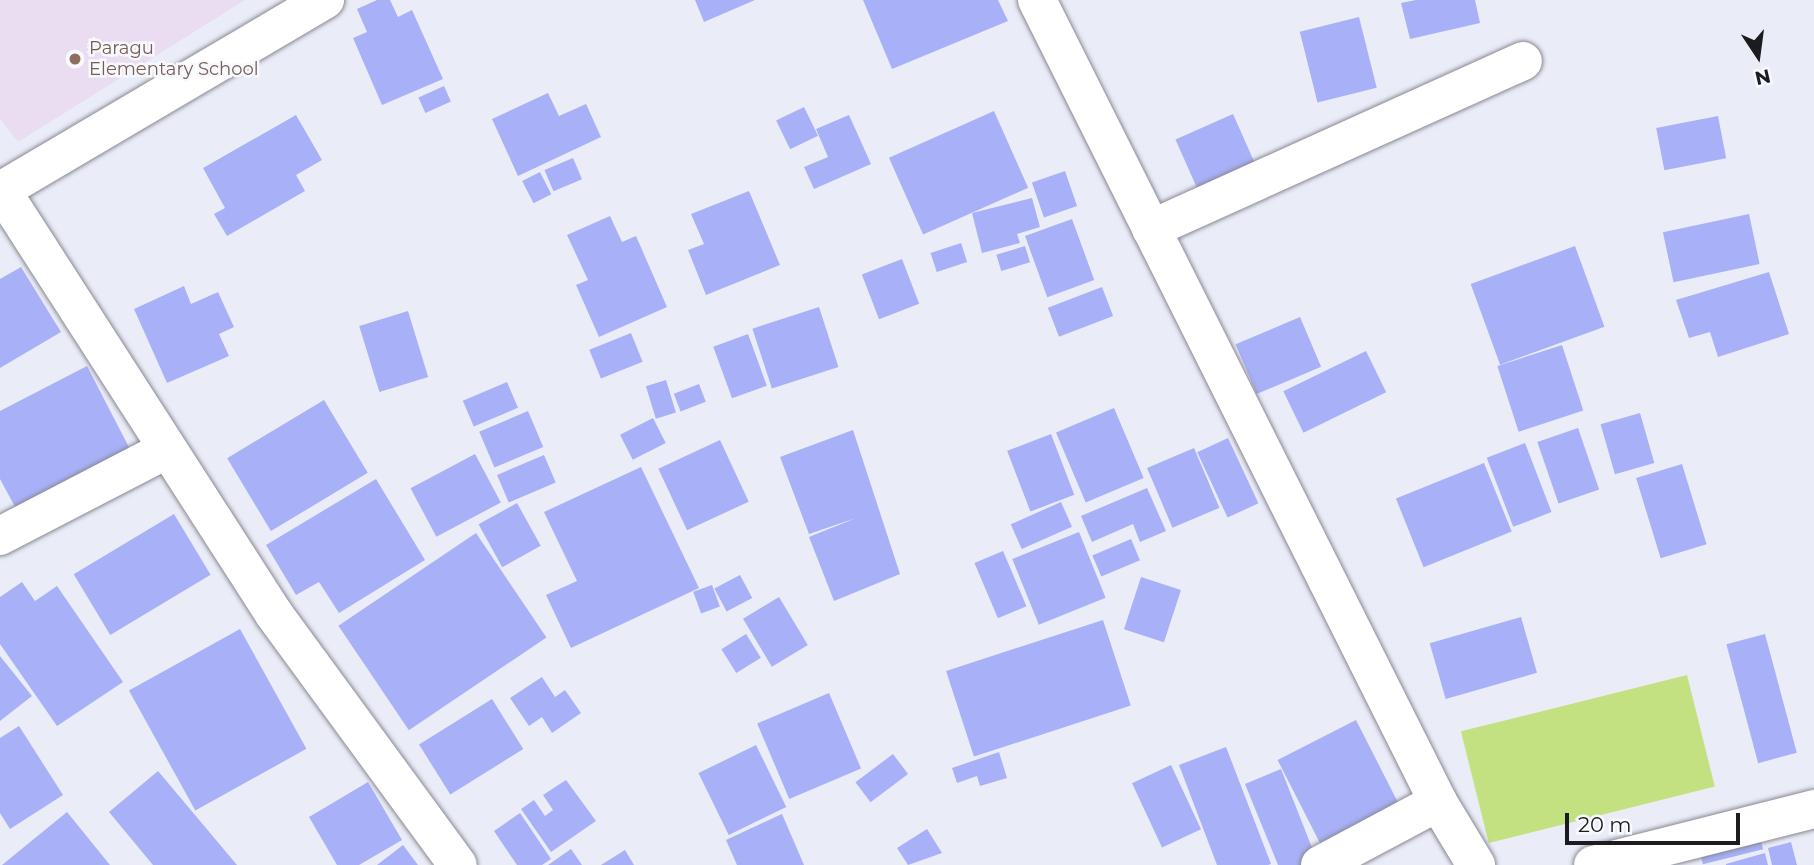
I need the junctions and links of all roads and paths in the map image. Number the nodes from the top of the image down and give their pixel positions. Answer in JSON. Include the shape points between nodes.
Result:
{"nodes":[{"id":1,"x":325,"y":0,"type":"edge"},
{"id":2,"x":1037,"y":0,"type":"edge"},
{"id":3,"x":1523,"y":61,"type":"dead end"},
{"id":4,"x":1,"y":189,"type":"edge"},
{"id":5,"x":1151,"y":229,"type":"junction"},
{"id":6,"x":166,"y":450,"type":"junction"},
{"id":7,"x":0,"y":536,"type":"edge"},
{"id":8,"x":1438,"y":802,"type":"junction"},
{"id":9,"x":1814,"y":809,"type":"edge"},
{"id":10,"x":458,"y":865,"type":"edge"},
{"id":11,"x":1320,"y":865,"type":"edge"},
{"id":12,"x":1476,"y":865,"type":"edge"},
{"id":13,"x":1593,"y":865,"type":"edge"}],
"edges":[{"from":1,"to":4,"type":"street"},
{"from":2,"to":5,"type":"street"},
{"from":3,"to":5,"type":"street"},
{"from":4,"to":6,"type":"street"},
{"from":5,"to":8,"type":"street"},
{"from":6,"to":7,"type":"street"},
{"from":6,"to":10,"type":"street","via":[[274,614]]},
{"from":8,"to":11,"type":"street"},
{"from":8,"to":12,"type":"street"},
{"from":9,"to":13,"type":"street"}]}
